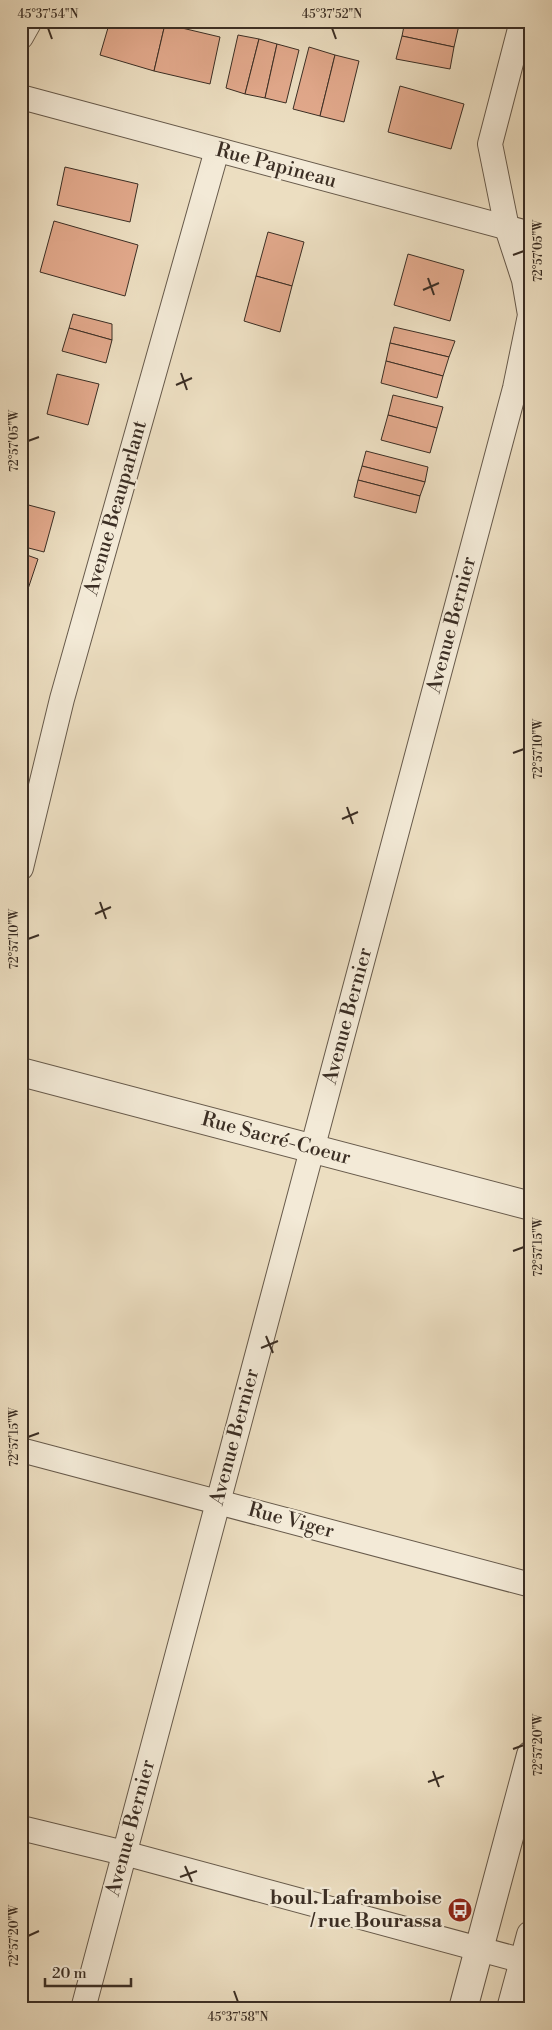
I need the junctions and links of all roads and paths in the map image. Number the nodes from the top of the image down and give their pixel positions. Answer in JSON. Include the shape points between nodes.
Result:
{"nodes":[{"id":1,"x":30,"y":21,"type":"edge"},
{"id":2,"x":522,"y":21,"type":"edge"},
{"id":3,"x":21,"y":37,"type":"edge"},
{"id":4,"x":21,"y":97,"type":"edge"},
{"id":5,"x":217,"y":150,"type":"junction"},
{"id":6,"x":507,"y":228,"type":"junction"},
{"id":7,"x":531,"y":234,"type":"edge"},
{"id":8,"x":21,"y":868,"type":"edge"},
{"id":9,"x":21,"y":1072,"type":"edge"},
{"id":10,"x":312,"y":1148,"type":"junction"},
{"id":11,"x":531,"y":1206,"type":"edge"},
{"id":12,"x":21,"y":1450,"type":"edge"},
{"id":13,"x":218,"y":1501,"type":"junction"},
{"id":14,"x":531,"y":1585,"type":"edge"},
{"id":15,"x":531,"y":1755,"type":"edge"},
{"id":16,"x":21,"y":1828,"type":"edge"},
{"id":17,"x":124,"y":1854,"type":"junction"},
{"id":18,"x":479,"y":1948,"type":"junction"},
{"id":19,"x":529,"y":1952,"type":"edge"},
{"id":20,"x":83,"y":2009,"type":"edge"},
{"id":21,"x":463,"y":2009,"type":"edge"},
{"id":22,"x":512,"y":2009,"type":"edge"}],
"edges":[{"from":1,"to":3,"type":"street"},
{"from":2,"to":6,"type":"street","name":"Avenue Bernier","via":[[490,144]]},
{"from":4,"to":5,"type":"street","name":"Rue Papineau"},
{"from":5,"to":6,"type":"street","name":"Rue Papineau"},
{"from":5,"to":8,"type":"street","name":"Avenue Beauparlant","via":[[62,699]]},
{"from":6,"to":7,"type":"street","name":"Rue Papineau"},
{"from":6,"to":10,"type":"street","name":"Avenue Bernier","via":[[524,280],[530,315],[515,388]]},
{"from":9,"to":10,"type":"street","name":"Rue Sacré-Coeur"},
{"from":10,"to":11,"type":"street","name":"Rue Sacré-Coeur"},
{"from":10,"to":13,"type":"street","name":"Avenue Bernier"},
{"from":12,"to":13,"type":"street","name":"Rue Viger"},
{"from":13,"to":14,"type":"street","name":"Rue Viger"},
{"from":13,"to":17,"type":"street","name":"Avenue Bernier"},
{"from":15,"to":18,"type":"street"},
{"from":16,"to":17,"type":"street"},
{"from":17,"to":18,"type":"street"},
{"from":17,"to":20,"type":"street","name":"Avenue Bernier"},
{"from":18,"to":19,"type":"street"},
{"from":18,"to":21,"type":"street"},
{"from":19,"to":22,"type":"street"}]}
